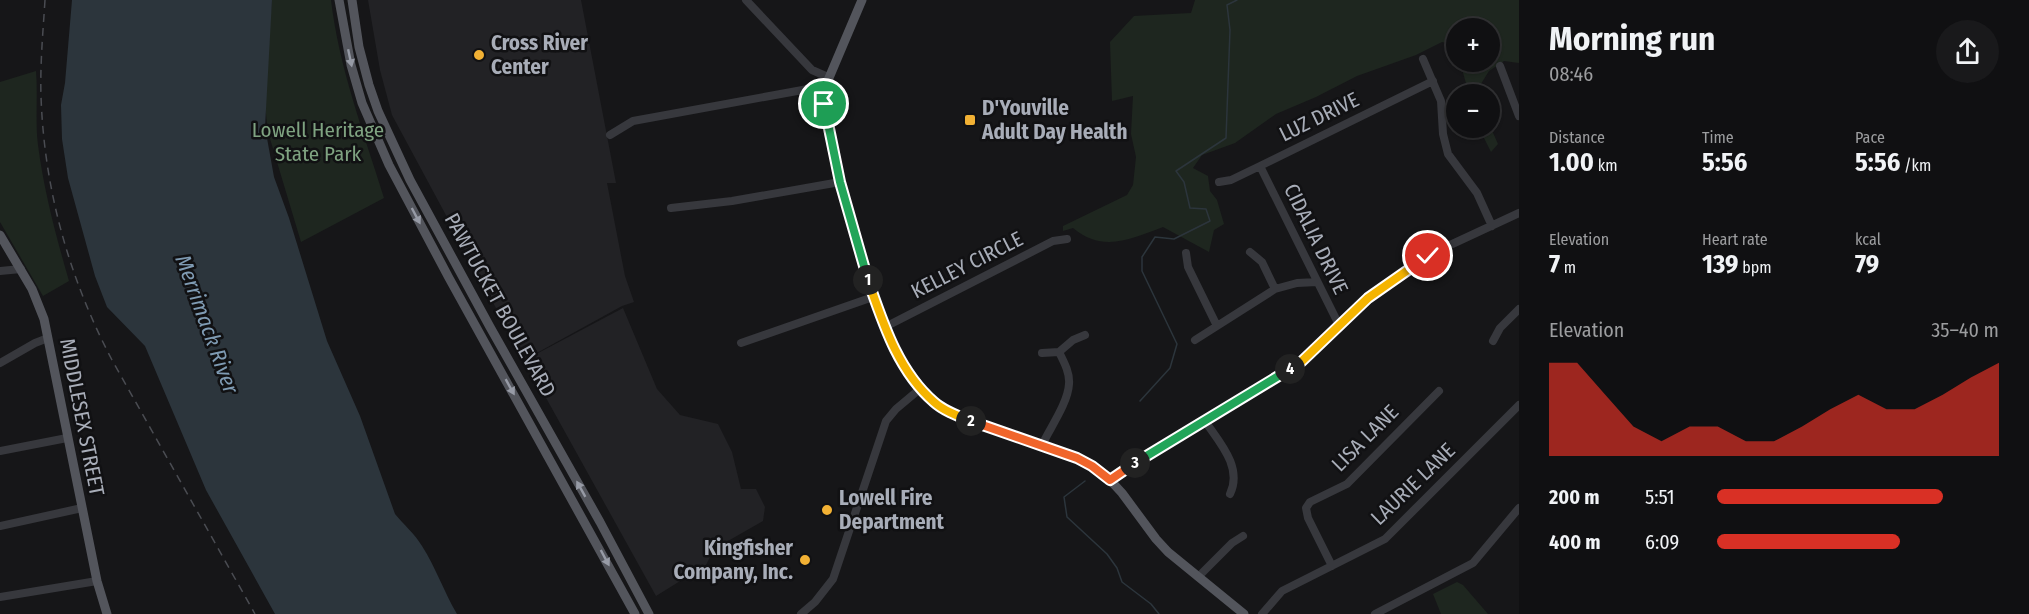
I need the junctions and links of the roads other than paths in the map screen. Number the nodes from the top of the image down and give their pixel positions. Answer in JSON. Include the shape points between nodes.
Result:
{"nodes":[{"id":1,"x":339,"y":0,"type":"edge"},
{"id":2,"x":352,"y":0,"type":"edge"},
{"id":3,"x":746,"y":0,"type":"edge"},
{"id":4,"x":862,"y":0,"type":"edge"},
{"id":5,"x":1423,"y":60,"type":"dead end"},
{"id":6,"x":1500,"y":66,"type":"dead end"},
{"id":7,"x":828,"y":77,"type":"junction"},
{"id":8,"x":1433,"y":81,"type":"junction"},
{"id":9,"x":825,"y":92,"type":"junction"},
{"id":10,"x":1519,"y":116,"type":"edge"},
{"id":11,"x":610,"y":135,"type":"dead end"},
{"id":12,"x":1260,"y":166,"type":"junction"},
{"id":13,"x":840,"y":182,"type":"junction"},
{"id":14,"x":1219,"y":182,"type":"dead end"},
{"id":15,"x":671,"y":208,"type":"dead end"},
{"id":16,"x":1519,"y":213,"type":"edge"},
{"id":17,"x":1492,"y":226,"type":"junction"},
{"id":18,"x":0,"y":235,"type":"edge"},
{"id":19,"x":1066,"y":239,"type":"dead end"},
{"id":20,"x":1250,"y":252,"type":"dead end"},
{"id":21,"x":1186,"y":253,"type":"dead end"},
{"id":22,"x":21,"y":269,"type":"junction"},
{"id":23,"x":0,"y":272,"type":"edge"},
{"id":24,"x":1317,"y":282,"type":"junction"},
{"id":25,"x":1275,"y":289,"type":"junction"},
{"id":26,"x":873,"y":297,"type":"junction"},
{"id":27,"x":1519,"y":309,"type":"edge"},
{"id":28,"x":1217,"y":326,"type":"junction"},
{"id":29,"x":885,"y":327,"type":"junction"},
{"id":30,"x":1340,"y":327,"type":"junction"},
{"id":31,"x":1085,"y":335,"type":"dead end"},
{"id":32,"x":48,"y":338,"type":"junction"},
{"id":33,"x":1195,"y":340,"type":"dead end"},
{"id":34,"x":1493,"y":341,"type":"dead end"},
{"id":35,"x":741,"y":343,"type":"dead end"},
{"id":36,"x":1059,"y":352,"type":"junction"},
{"id":37,"x":1042,"y":353,"type":"dead end"},
{"id":38,"x":0,"y":363,"type":"edge"},
{"id":39,"x":921,"y":388,"type":"junction"},
{"id":40,"x":1439,"y":391,"type":"dead end"},
{"id":41,"x":1519,"y":405,"type":"edge"},
{"id":42,"x":1205,"y":421,"type":"junction"},
{"id":43,"x":67,"y":438,"type":"junction"},
{"id":44,"x":1042,"y":445,"type":"junction"},
{"id":45,"x":0,"y":451,"type":"edge"},
{"id":46,"x":1110,"y":480,"type":"junction"},
{"id":47,"x":1230,"y":494,"type":"dead end"},
{"id":48,"x":82,"y":508,"type":"junction"},
{"id":49,"x":1519,"y":508,"type":"edge"},
{"id":50,"x":0,"y":526,"type":"edge"},
{"id":51,"x":1243,"y":536,"type":"dead end"},
{"id":52,"x":1332,"y":566,"type":"junction"},
{"id":53,"x":1198,"y":577,"type":"junction"},
{"id":54,"x":97,"y":581,"type":"junction"},
{"id":55,"x":0,"y":597,"type":"edge"},
{"id":56,"x":107,"y":614,"type":"edge"},
{"id":57,"x":635,"y":614,"type":"edge"},
{"id":58,"x":649,"y":614,"type":"edge"},
{"id":59,"x":801,"y":614,"type":"edge"},
{"id":60,"x":1244,"y":614,"type":"edge"},
{"id":61,"x":1262,"y":614,"type":"edge"},
{"id":62,"x":1375,"y":614,"type":"edge"}],
"edges":[{"from":1,"to":57,"type":"main road","name":"PAWTUCKET BOULEVARD","one_way":true,"via":[[362,102],[389,165]]},
{"from":58,"to":2,"type":"main road","name":"PAWTUCKET BOULEVARD","one_way":true,"via":[[410,180],[369,85]]},
{"from":3,"to":7,"type":"street","via":[[812,70]]},
{"from":4,"to":7,"type":"main road"},
{"from":5,"to":8,"type":"street"},
{"from":6,"to":10,"type":"street"},
{"from":7,"to":9,"type":"main road"},
{"from":8,"to":12,"type":"street","name":"LUZ DRIVE"},
{"from":8,"to":17,"type":"street","via":[[1442,105],[1448,154],[1477,194]]},
{"from":9,"to":11,"type":"street","via":[[803,90],[633,121]]},
{"from":9,"to":13,"type":"main road","via":[[825,115]]},
{"from":12,"to":14,"type":"street","name":"LUZ DRIVE"},
{"from":12,"to":24,"type":"street","name":"CIDALIA DRIVE"},
{"from":13,"to":15,"type":"street"},
{"from":13,"to":26,"type":"main road"},
{"from":16,"to":17,"type":"street"},
{"from":17,"to":30,"type":"street","via":[[1411,267],[1368,298]]},
{"from":18,"to":22,"type":"main road","name":"MIDDLESEX STREET"},
{"from":19,"to":29,"type":"street","name":"KELLEY CIRCLE","via":[[1053,241]]},
{"from":20,"to":25,"type":"street","via":[[1262,262]]},
{"from":21,"to":28,"type":"street","via":[[1188,267]]},
{"from":22,"to":23,"type":"street"},
{"from":22,"to":32,"type":"main road","name":"MIDDLESEX STREET","via":[[39,306]]},
{"from":24,"to":25,"type":"street"},
{"from":24,"to":30,"type":"street","name":"CIDALIA DRIVE"},
{"from":25,"to":28,"type":"street"},
{"from":26,"to":29,"type":"main road"},
{"from":26,"to":35,"type":"street"},
{"from":27,"to":34,"type":"street"},
{"from":28,"to":33,"type":"street"},
{"from":29,"to":39,"type":"main road"},
{"from":30,"to":42,"type":"street","via":[[1300,363]]},
{"from":31,"to":36,"type":"street"},
{"from":32,"to":38,"type":"street"},
{"from":32,"to":43,"type":"main road","name":"MIDDLESEX STREET"},
{"from":36,"to":37,"type":"street"},
{"from":36,"to":44,"type":"street","via":[[1070,382]]},
{"from":39,"to":44,"type":"main road","via":[[952,413]]},
{"from":39,"to":59,"type":"street","via":[[886,421],[833,579]]},
{"from":40,"to":52,"type":"street","name":"LISA LANE","via":[[1347,484],[1306,508]]},
{"from":41,"to":52,"type":"street","name":"LAURIE LANE","via":[[1385,539]]},
{"from":42,"to":46,"type":"street"},
{"from":42,"to":47,"type":"street","via":[[1235,472]]},
{"from":43,"to":45,"type":"street"},
{"from":43,"to":48,"type":"main road","name":"MIDDLESEX STREET"},
{"from":44,"to":46,"type":"main road","via":[[1085,462]]},
{"from":46,"to":53,"type":"main road","via":[[1156,539]]},
{"from":48,"to":50,"type":"street"},
{"from":48,"to":54,"type":"main road","name":"MIDDLESEX STREET"},
{"from":49,"to":62,"type":"street","via":[[1473,562]]},
{"from":51,"to":53,"type":"street"},
{"from":52,"to":61,"type":"street","name":"LAURIE LANE","via":[[1282,591]]},
{"from":53,"to":60,"type":"main road"},
{"from":54,"to":55,"type":"street"},
{"from":54,"to":56,"type":"main road","name":"MIDDLESEX STREET"}]}
